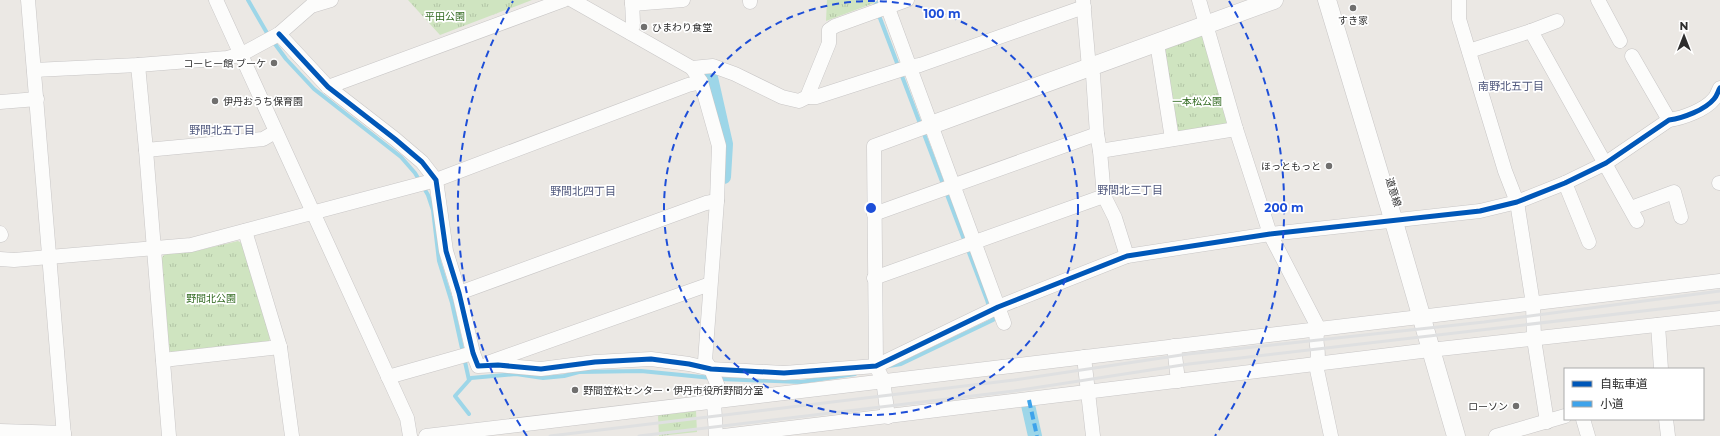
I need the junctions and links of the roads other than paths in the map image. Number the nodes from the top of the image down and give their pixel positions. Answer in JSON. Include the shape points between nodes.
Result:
{"nodes":[{"id":1,"x":28,"y":0,"type":"edge"},
{"id":2,"x":216,"y":0,"type":"edge"},
{"id":3,"x":331,"y":0,"type":"edge"},
{"id":4,"x":564,"y":0,"type":"edge"},
{"id":5,"x":572,"y":0,"type":"edge"},
{"id":6,"x":682,"y":0,"type":"edge"},
{"id":7,"x":907,"y":0,"type":"edge"},
{"id":8,"x":1199,"y":0,"type":"edge"},
{"id":9,"x":1274,"y":0,"type":"edge"},
{"id":10,"x":1327,"y":0,"type":"edge"},
{"id":11,"x":1459,"y":0,"type":"edge"},
{"id":12,"x":1598,"y":0,"type":"edge"},
{"id":13,"x":632,"y":2,"type":"edge"},
{"id":14,"x":1083,"y":3,"type":"edge"},
{"id":15,"x":886,"y":4,"type":"edge"},
{"id":16,"x":1557,"y":21,"type":"dead end"},
{"id":17,"x":1206,"y":25,"type":"junction"},
{"id":18,"x":1531,"y":31,"type":"junction"},
{"id":19,"x":631,"y":33,"type":"junction"},
{"id":20,"x":279,"y":34,"type":"junction"},
{"id":21,"x":1620,"y":41,"type":"dead end"},
{"id":22,"x":1157,"y":43,"type":"junction"},
{"id":23,"x":1469,"y":51,"type":"junction"},
{"id":24,"x":242,"y":54,"type":"junction"},
{"id":25,"x":1632,"y":56,"type":"dead end"},
{"id":26,"x":138,"y":66,"type":"junction"},
{"id":27,"x":909,"y":67,"type":"junction"},
{"id":28,"x":692,"y":68,"type":"junction"},
{"id":29,"x":1089,"y":68,"type":"junction"},
{"id":30,"x":34,"y":70,"type":"junction"},
{"id":31,"x":701,"y":82,"type":"junction"},
{"id":32,"x":328,"y":86,"type":"junction"},
{"id":33,"x":1720,"y":88,"type":"edge"},
{"id":34,"x":807,"y":97,"type":"junction"},
{"id":35,"x":36,"y":99,"type":"junction"},
{"id":36,"x":0,"y":102,"type":"edge"},
{"id":37,"x":1669,"y":120,"type":"junction"},
{"id":38,"x":931,"y":125,"type":"junction"},
{"id":39,"x":1236,"y":129,"type":"junction"},
{"id":40,"x":275,"y":132,"type":"junction"},
{"id":41,"x":1097,"y":134,"type":"junction"},
{"id":42,"x":1172,"y":139,"type":"junction"},
{"id":43,"x":146,"y":150,"type":"junction"},
{"id":44,"x":1100,"y":151,"type":"junction"},
{"id":45,"x":1606,"y":163,"type":"junction"},
{"id":46,"x":436,"y":180,"type":"junction"},
{"id":47,"x":1565,"y":183,"type":"junction"},
{"id":48,"x":953,"y":185,"type":"junction"},
{"id":49,"x":1104,"y":196,"type":"junction"},
{"id":50,"x":717,"y":201,"type":"junction"},
{"id":51,"x":1517,"y":202,"type":"junction"},
{"id":52,"x":1630,"y":208,"type":"junction"},
{"id":53,"x":313,"y":214,"type":"junction"},
{"id":54,"x":874,"y":214,"type":"junction"},
{"id":55,"x":1681,"y":218,"type":"dead end"},
{"id":56,"x":1637,"y":221,"type":"dead end"},
{"id":57,"x":1394,"y":222,"type":"junction"},
{"id":58,"x":245,"y":232,"type":"junction"},
{"id":59,"x":1270,"y":234,"type":"junction"},
{"id":60,"x":974,"y":242,"type":"junction"},
{"id":61,"x":1589,"y":242,"type":"dead end"},
{"id":62,"x":153,"y":248,"type":"junction"},
{"id":63,"x":49,"y":256,"type":"junction"},
{"id":64,"x":1127,"y":256,"type":"junction"},
{"id":65,"x":0,"y":259,"type":"edge"},
{"id":66,"x":874,"y":278,"type":"junction"},
{"id":67,"x":1720,"y":281,"type":"edge"},
{"id":68,"x":710,"y":284,"type":"junction"},
{"id":69,"x":459,"y":293,"type":"junction"},
{"id":70,"x":1533,"y":304,"type":"junction"},
{"id":71,"x":998,"y":307,"type":"junction"},
{"id":72,"x":1420,"y":317,"type":"junction"},
{"id":73,"x":1720,"y":318,"type":"edge"},
{"id":74,"x":1004,"y":323,"type":"dead end"},
{"id":75,"x":1658,"y":324,"type":"junction"},
{"id":76,"x":1319,"y":329,"type":"junction"},
{"id":77,"x":1534,"y":339,"type":"junction"},
{"id":78,"x":1174,"y":346,"type":"junction"},
{"id":79,"x":280,"y":347,"type":"junction"},
{"id":80,"x":1430,"y":350,"type":"junction"},
{"id":81,"x":473,"y":353,"type":"junction"},
{"id":82,"x":1084,"y":357,"type":"junction"},
{"id":83,"x":163,"y":360,"type":"junction"},
{"id":84,"x":1316,"y":365,"type":"junction"},
{"id":85,"x":478,"y":366,"type":"junction"},
{"id":86,"x":876,"y":366,"type":"junction"},
{"id":87,"x":1661,"y":368,"type":"edge"},
{"id":88,"x":388,"y":377,"type":"junction"},
{"id":89,"x":714,"y":377,"type":"junction"},
{"id":90,"x":883,"y":380,"type":"junction"},
{"id":91,"x":1178,"y":381,"type":"junction"},
{"id":92,"x":1089,"y":392,"type":"junction"},
{"id":93,"x":714,"y":402,"type":"junction"},
{"id":94,"x":1564,"y":416,"type":"edge"},
{"id":95,"x":888,"y":417,"type":"junction"},
{"id":96,"x":1583,"y":420,"type":"edge"},
{"id":97,"x":1666,"y":420,"type":"edge"},
{"id":98,"x":1547,"y":422,"type":"junction"},
{"id":99,"x":0,"y":430,"type":"edge"},
{"id":100,"x":810,"y":431,"type":"edge"},
{"id":101,"x":499,"y":432,"type":"edge"},
{"id":102,"x":64,"y":434,"type":"edge"},
{"id":103,"x":169,"y":436,"type":"edge"},
{"id":104,"x":292,"y":436,"type":"edge"},
{"id":105,"x":410,"y":436,"type":"edge"},
{"id":106,"x":426,"y":436,"type":"edge"},
{"id":107,"x":716,"y":436,"type":"edge"},
{"id":108,"x":724,"y":436,"type":"edge"},
{"id":109,"x":1093,"y":436,"type":"edge"},
{"id":110,"x":1331,"y":436,"type":"edge"},
{"id":111,"x":1456,"y":436,"type":"edge"},
{"id":112,"x":1496,"y":436,"type":"edge"},
{"id":113,"x":1588,"y":436,"type":"edge"},
{"id":114,"x":1668,"y":436,"type":"edge"}],
"edges":[{"from":1,"to":30,"type":"street"},
{"from":2,"to":24,"type":"street"},
{"from":3,"to":20,"type":"street","via":[[311,6]]},
{"from":4,"to":32,"type":"street"},
{"from":5,"to":19,"type":"street"},
{"from":6,"to":13,"type":"street"},
{"from":7,"to":15,"type":"street"},
{"from":8,"to":17,"type":"street"},
{"from":9,"to":17,"type":"street"},
{"from":10,"to":57,"type":"street","name":"道意線"},
{"from":11,"to":23,"type":"street","via":[[1459,19]]},
{"from":12,"to":21,"type":"street"},
{"from":13,"to":19,"type":"street"},
{"from":14,"to":27,"type":"street"},
{"from":14,"to":29,"type":"street"},
{"from":15,"to":27,"type":"street"},
{"from":15,"to":34,"type":"street","via":[[828,30],[828,43]]},
{"from":16,"to":18,"type":"street"},
{"from":17,"to":22,"type":"street"},
{"from":17,"to":39,"type":"street"},
{"from":18,"to":23,"type":"street"},
{"from":18,"to":45,"type":"street"},
{"from":19,"to":28,"type":"street"},
{"from":20,"to":24,"type":"street"},
{"from":20,"to":32,"type":"street"},
{"from":22,"to":29,"type":"street"},
{"from":22,"to":42,"type":"street"},
{"from":23,"to":51,"type":"street","via":[[1505,171]]},
{"from":24,"to":26,"type":"street","via":[[227,58]]},
{"from":24,"to":40,"type":"street"},
{"from":25,"to":37,"type":"street"},
{"from":26,"to":30,"type":"street"},
{"from":26,"to":43,"type":"street"},
{"from":27,"to":34,"type":"street","via":[[816,97]]},
{"from":27,"to":38,"type":"street"},
{"from":28,"to":31,"type":"street"},
{"from":28,"to":34,"type":"street","via":[[712,66],[782,97],[799,101]]},
{"from":29,"to":38,"type":"street"},
{"from":29,"to":41,"type":"street","via":[[1093,75]]},
{"from":30,"to":35,"type":"street"},
{"from":31,"to":46,"type":"street"},
{"from":31,"to":50,"type":"street","via":[[719,146]]},
{"from":32,"to":46,"type":"street","via":[[422,162]]},
{"from":33,"to":37,"type":"street","via":[[1708,105],[1681,119]]},
{"from":35,"to":36,"type":"street"},
{"from":35,"to":63,"type":"street"},
{"from":37,"to":45,"type":"street"},
{"from":38,"to":48,"type":"street"},
{"from":38,"to":54,"type":"street","via":[[874,146]]},
{"from":39,"to":42,"type":"street"},
{"from":39,"to":59,"type":"street"},
{"from":40,"to":43,"type":"street","via":[[263,139]]},
{"from":40,"to":53,"type":"street"},
{"from":41,"to":44,"type":"street"},
{"from":41,"to":48,"type":"street"},
{"from":42,"to":44,"type":"street"},
{"from":43,"to":62,"type":"street"},
{"from":44,"to":49,"type":"street"},
{"from":45,"to":47,"type":"street"},
{"from":45,"to":52,"type":"street"},
{"from":46,"to":53,"type":"street"},
{"from":46,"to":69,"type":"street","via":[[446,251]]},
{"from":47,"to":51,"type":"street"},
{"from":47,"to":61,"type":"street"},
{"from":48,"to":54,"type":"street"},
{"from":48,"to":60,"type":"street"},
{"from":49,"to":60,"type":"street"},
{"from":49,"to":64,"type":"street","via":[[1115,218]]},
{"from":50,"to":68,"type":"street"},
{"from":50,"to":69,"type":"street"},
{"from":51,"to":57,"type":"street","via":[[1480,211]]},
{"from":51,"to":70,"type":"street"},
{"from":52,"to":55,"type":"street","via":[[1674,192]]},
{"from":52,"to":56,"type":"street"},
{"from":53,"to":58,"type":"street"},
{"from":53,"to":88,"type":"street"},
{"from":54,"to":66,"type":"street"},
{"from":57,"to":59,"type":"street"},
{"from":57,"to":72,"type":"street","name":"道意線"},
{"from":58,"to":62,"type":"street","via":[[191,245]]},
{"from":58,"to":79,"type":"street"},
{"from":59,"to":64,"type":"street"},
{"from":59,"to":76,"type":"street"},
{"from":60,"to":66,"type":"street"},
{"from":60,"to":71,"type":"street"},
{"from":62,"to":63,"type":"street"},
{"from":62,"to":83,"type":"street"},
{"from":63,"to":65,"type":"street"},
{"from":63,"to":102,"type":"street"},
{"from":64,"to":71,"type":"street"},
{"from":66,"to":86,"type":"street"},
{"from":67,"to":70,"type":"street"},
{"from":68,"to":85,"type":"street"},
{"from":68,"to":89,"type":"street","via":[[705,361]]},
{"from":69,"to":81,"type":"street"},
{"from":70,"to":72,"type":"street"},
{"from":70,"to":77,"type":"street"},
{"from":71,"to":74,"type":"street"},
{"from":71,"to":86,"type":"street"},
{"from":72,"to":76,"type":"street"},
{"from":72,"to":80,"type":"street","name":"道意線"},
{"from":73,"to":75,"type":"street"},
{"from":75,"to":77,"type":"street"},
{"from":75,"to":87,"type":"street"},
{"from":76,"to":78,"type":"street"},
{"from":76,"to":84,"type":"street","via":[[1316,335],[1319,358]]},
{"from":77,"to":80,"type":"street"},
{"from":77,"to":98,"type":"street"},
{"from":78,"to":82,"type":"street"},
{"from":78,"to":91,"type":"street"},
{"from":79,"to":83,"type":"street"},
{"from":79,"to":104,"type":"street"},
{"from":80,"to":84,"type":"street"},
{"from":80,"to":111,"type":"street","name":"道意線"},
{"from":81,"to":85,"type":"street"},
{"from":81,"to":88,"type":"street"},
{"from":82,"to":90,"type":"street"},
{"from":82,"to":92,"type":"street"},
{"from":83,"to":103,"type":"street"},
{"from":84,"to":91,"type":"street"},
{"from":84,"to":110,"type":"street"},
{"from":85,"to":89,"type":"street","via":[[541,369],[595,362],[651,359],[689,364]]},
{"from":86,"to":89,"type":"street"},
{"from":86,"to":90,"type":"street"},
{"from":88,"to":105,"type":"street","via":[[407,418]]},
{"from":89,"to":93,"type":"street","via":[[719,389]]},
{"from":90,"to":93,"type":"street"},
{"from":90,"to":95,"type":"street"},
{"from":91,"to":92,"type":"street"},
{"from":92,"to":95,"type":"street"},
{"from":92,"to":109,"type":"street"},
{"from":93,"to":101,"type":"street"},
{"from":93,"to":107,"type":"street"},
{"from":94,"to":98,"type":"street"},
{"from":95,"to":100,"type":"street"},
{"from":96,"to":113,"type":"street"},
{"from":97,"to":114,"type":"street"},
{"from":98,"to":112,"type":"street"},
{"from":99,"to":102,"type":"street"},
{"from":100,"to":108,"type":"street"},
{"from":101,"to":106,"type":"street"}]}
